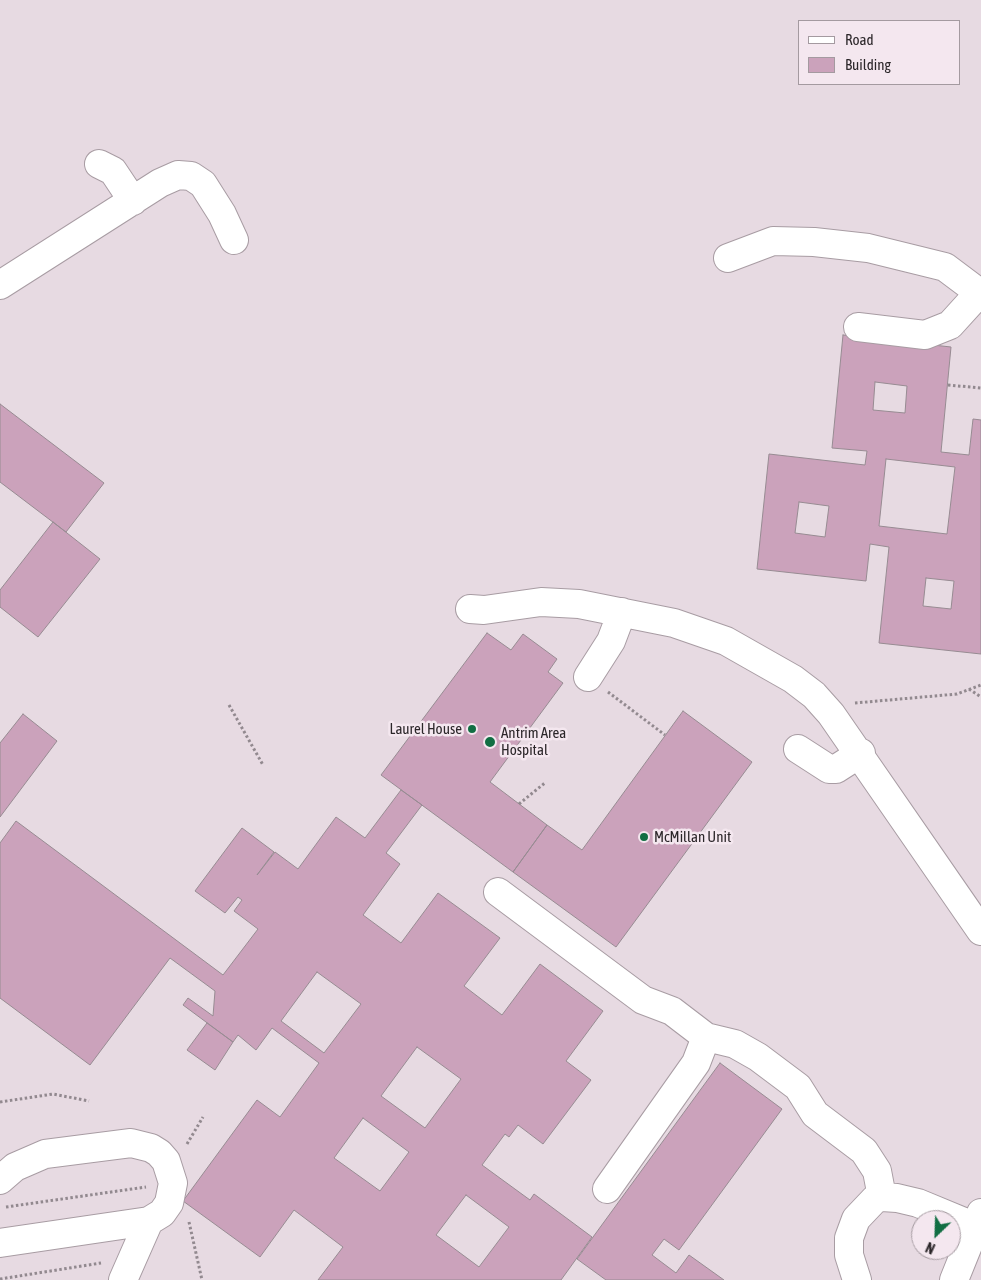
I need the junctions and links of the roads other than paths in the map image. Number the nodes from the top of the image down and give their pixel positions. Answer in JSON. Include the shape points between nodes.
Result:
{"nodes":[{"id":1,"x":99,"y":164,"type":"dead end"},
{"id":2,"x":133,"y":201,"type":"junction"},
{"id":3,"x":234,"y":240,"type":"dead end"},
{"id":4,"x":728,"y":258,"type":"dead end"},
{"id":5,"x":0,"y":285,"type":"edge"},
{"id":6,"x":980,"y":294,"type":"edge"},
{"id":7,"x":858,"y":327,"type":"dead end"},
{"id":8,"x":470,"y":609,"type":"dead end"},
{"id":9,"x":622,"y":612,"type":"junction"},
{"id":10,"x":588,"y":677,"type":"road end"},
{"id":11,"x":798,"y":749,"type":"dead end"},
{"id":12,"x":861,"y":753,"type":"junction"},
{"id":13,"x":498,"y":892,"type":"dead end"},
{"id":14,"x":981,"y":931,"type":"edge"},
{"id":15,"x":706,"y":1037,"type":"junction"},
{"id":16,"x":0,"y":1180,"type":"edge"},
{"id":17,"x":607,"y":1189,"type":"dead end"},
{"id":18,"x":882,"y":1197,"type":"junction"},
{"id":19,"x":978,"y":1220,"type":"edge"},
{"id":20,"x":149,"y":1221,"type":"junction"},
{"id":21,"x":0,"y":1243,"type":"edge"},
{"id":22,"x":127,"y":1269,"type":"edge"},
{"id":23,"x":965,"y":1274,"type":"edge"},
{"id":24,"x":856,"y":1280,"type":"edge"}],
"edges":[{"from":1,"to":2,"type":"lane","via":[[112,171]]},
{"from":2,"to":3,"type":"lane","via":[[178,175],[191,176],[211,195]]},
{"from":2,"to":5,"type":"lane"},
{"from":4,"to":6,"type":"lane","via":[[773,241],[868,248],[944,267]]},
{"from":6,"to":7,"type":"lane","via":[[950,325],[924,335]]},
{"from":8,"to":9,"type":"lane","via":[[541,602],[579,604]]},
{"from":9,"to":10,"type":"lane","via":[[611,641]]},
{"from":9,"to":12,"type":"lane","via":[[674,623],[726,641],[793,679],[814,695]]},
{"from":11,"to":12,"type":"lane","via":[[829,769],[836,769]]},
{"from":12,"to":14,"type":"lane"},
{"from":13,"to":15,"type":"lane","via":[[643,1000],[672,1012]]},
{"from":15,"to":17,"type":"lane","via":[[696,1063]]},
{"from":15,"to":18,"type":"lane","via":[[734,1044],[758,1057],[798,1087],[815,1114],[864,1151],[877,1171]]},
{"from":16,"to":20,"type":"lane","via":[[15,1168],[46,1154],[131,1143],[151,1148],[166,1161],[173,1188],[162,1213]]},
{"from":18,"to":19,"type":"lane","via":[[918,1203]]},
{"from":18,"to":24,"type":"lane","via":[[862,1211],[852,1228],[849,1247]]},
{"from":19,"to":23,"type":"lane"},
{"from":20,"to":21,"type":"lane"},
{"from":20,"to":22,"type":"lane"}]}
